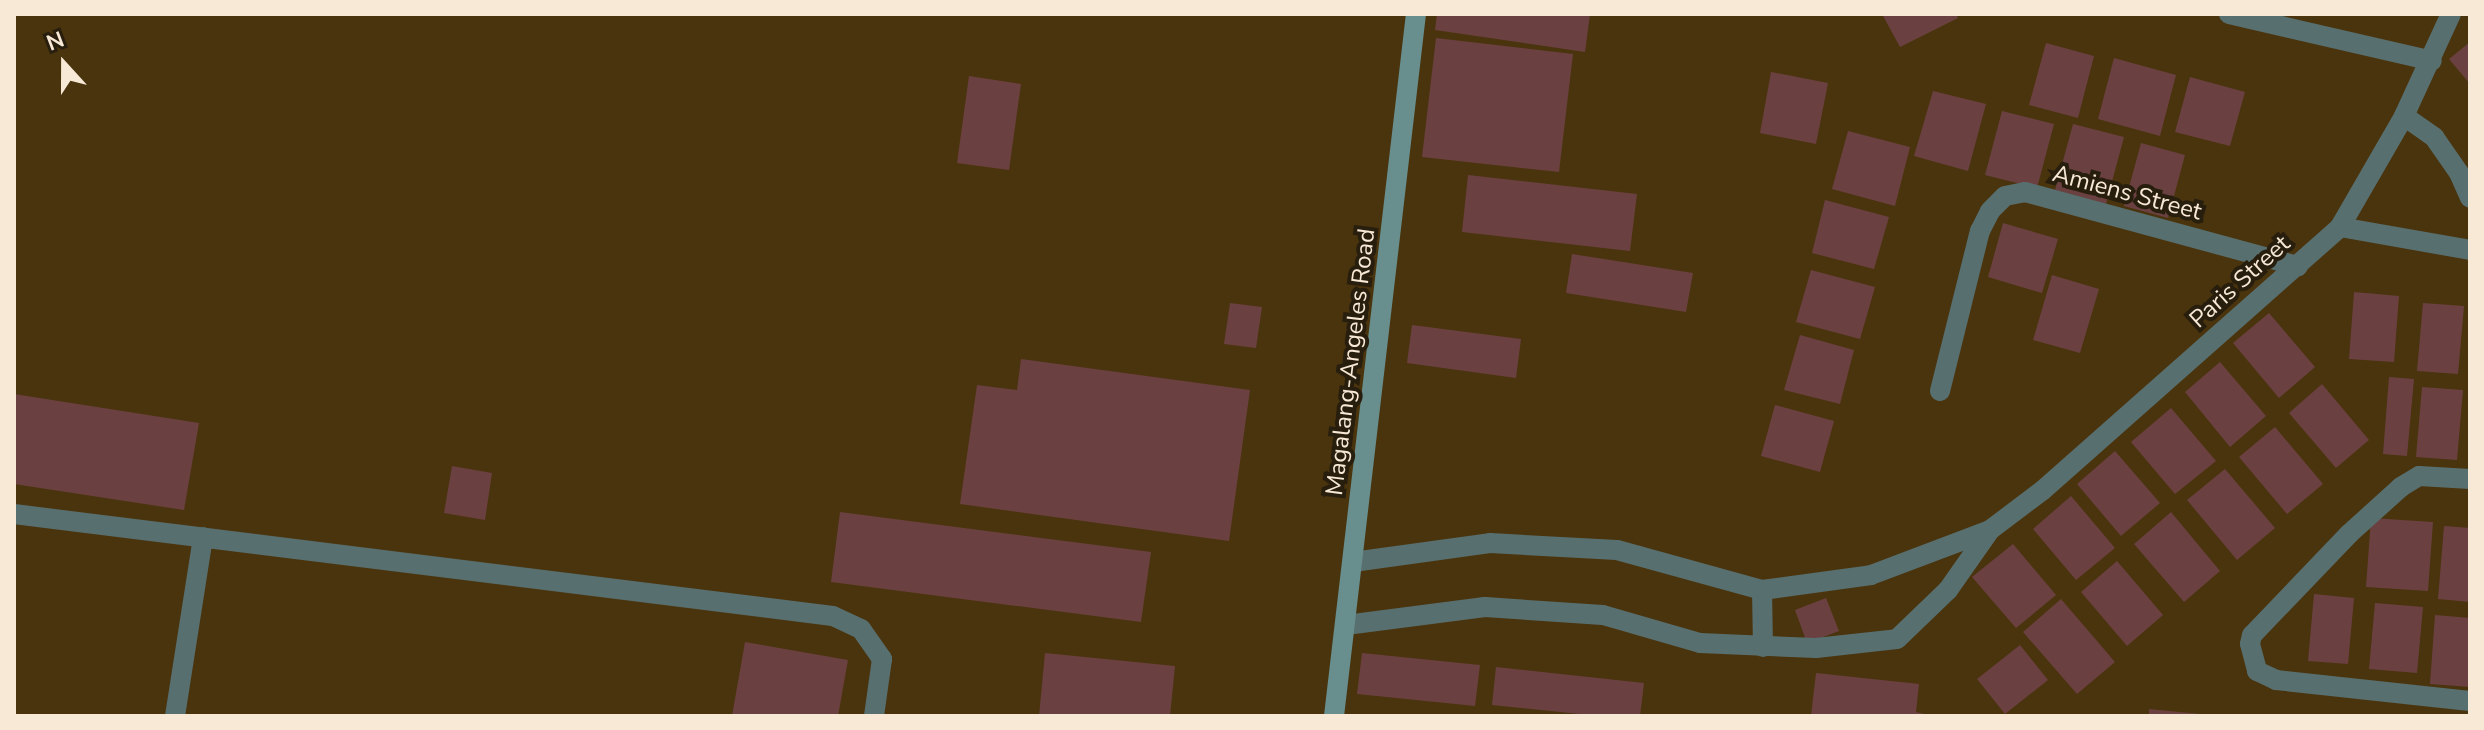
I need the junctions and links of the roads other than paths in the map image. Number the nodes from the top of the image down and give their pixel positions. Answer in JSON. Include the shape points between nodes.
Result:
{"nodes":[{"id":1,"x":1416,"y":14,"type":"edge"},
{"id":2,"x":2229,"y":14,"type":"edge"},
{"id":3,"x":2451,"y":14,"type":"edge"},
{"id":4,"x":2432,"y":61,"type":"junction"},
{"id":5,"x":2404,"y":116,"type":"junction"},
{"id":6,"x":2470,"y":198,"type":"edge"},
{"id":7,"x":2340,"y":227,"type":"junction"},
{"id":8,"x":2470,"y":250,"type":"edge"},
{"id":9,"x":2298,"y":266,"type":"junction"},
{"id":10,"x":1940,"y":391,"type":"dead end"},
{"id":11,"x":2470,"y":479,"type":"edge"},
{"id":12,"x":14,"y":514,"type":"edge"},
{"id":13,"x":1990,"y":530,"type":"junction"},
{"id":14,"x":203,"y":537,"type":"junction"},
{"id":15,"x":1353,"y":562,"type":"junction"},
{"id":16,"x":1762,"y":590,"type":"junction"},
{"id":17,"x":1346,"y":625,"type":"junction"},
{"id":18,"x":1763,"y":647,"type":"junction"},
{"id":19,"x":2470,"y":701,"type":"edge"},
{"id":20,"x":175,"y":716,"type":"edge"},
{"id":21,"x":874,"y":716,"type":"edge"},
{"id":22,"x":1334,"y":716,"type":"edge"}],
"edges":[{"from":1,"to":15,"type":"main road","name":"Magalang-Angeles Road"},
{"from":2,"to":4,"type":"street"},
{"from":3,"to":4,"type":"street","name":"Paris Street"},
{"from":4,"to":5,"type":"street","name":"Paris Street"},
{"from":5,"to":6,"type":"street","via":[[2434,137]]},
{"from":5,"to":7,"type":"street","name":"Paris Street"},
{"from":7,"to":8,"type":"street"},
{"from":7,"to":9,"type":"street","name":"Paris Street"},
{"from":9,"to":10,"type":"street","name":"Amiens Street","via":[[2025,192],[2005,196],[1980,231]]},
{"from":9,"to":13,"type":"street","name":"Paris Street","via":[[2043,490]]},
{"from":11,"to":19,"type":"street","via":[[2419,476],[2401,487],[2349,534],[2252,635],[2250,644],[2257,671],[2276,680]]},
{"from":12,"to":14,"type":"street"},
{"from":13,"to":16,"type":"street","via":[[1871,575]]},
{"from":13,"to":18,"type":"street","via":[[1948,590],[1897,639],[1816,648]]},
{"from":14,"to":20,"type":"street"},
{"from":14,"to":21,"type":"street","via":[[833,616],[861,629],[882,659]]},
{"from":15,"to":16,"type":"street","via":[[1490,543],[1617,550]]},
{"from":15,"to":17,"type":"main road","name":"Magalang-Angeles Road"},
{"from":16,"to":18,"type":"street"},
{"from":17,"to":18,"type":"street","via":[[1485,607],[1603,615],[1700,643]]},
{"from":17,"to":22,"type":"main road","name":"Magalang-Angeles Road"}]}
